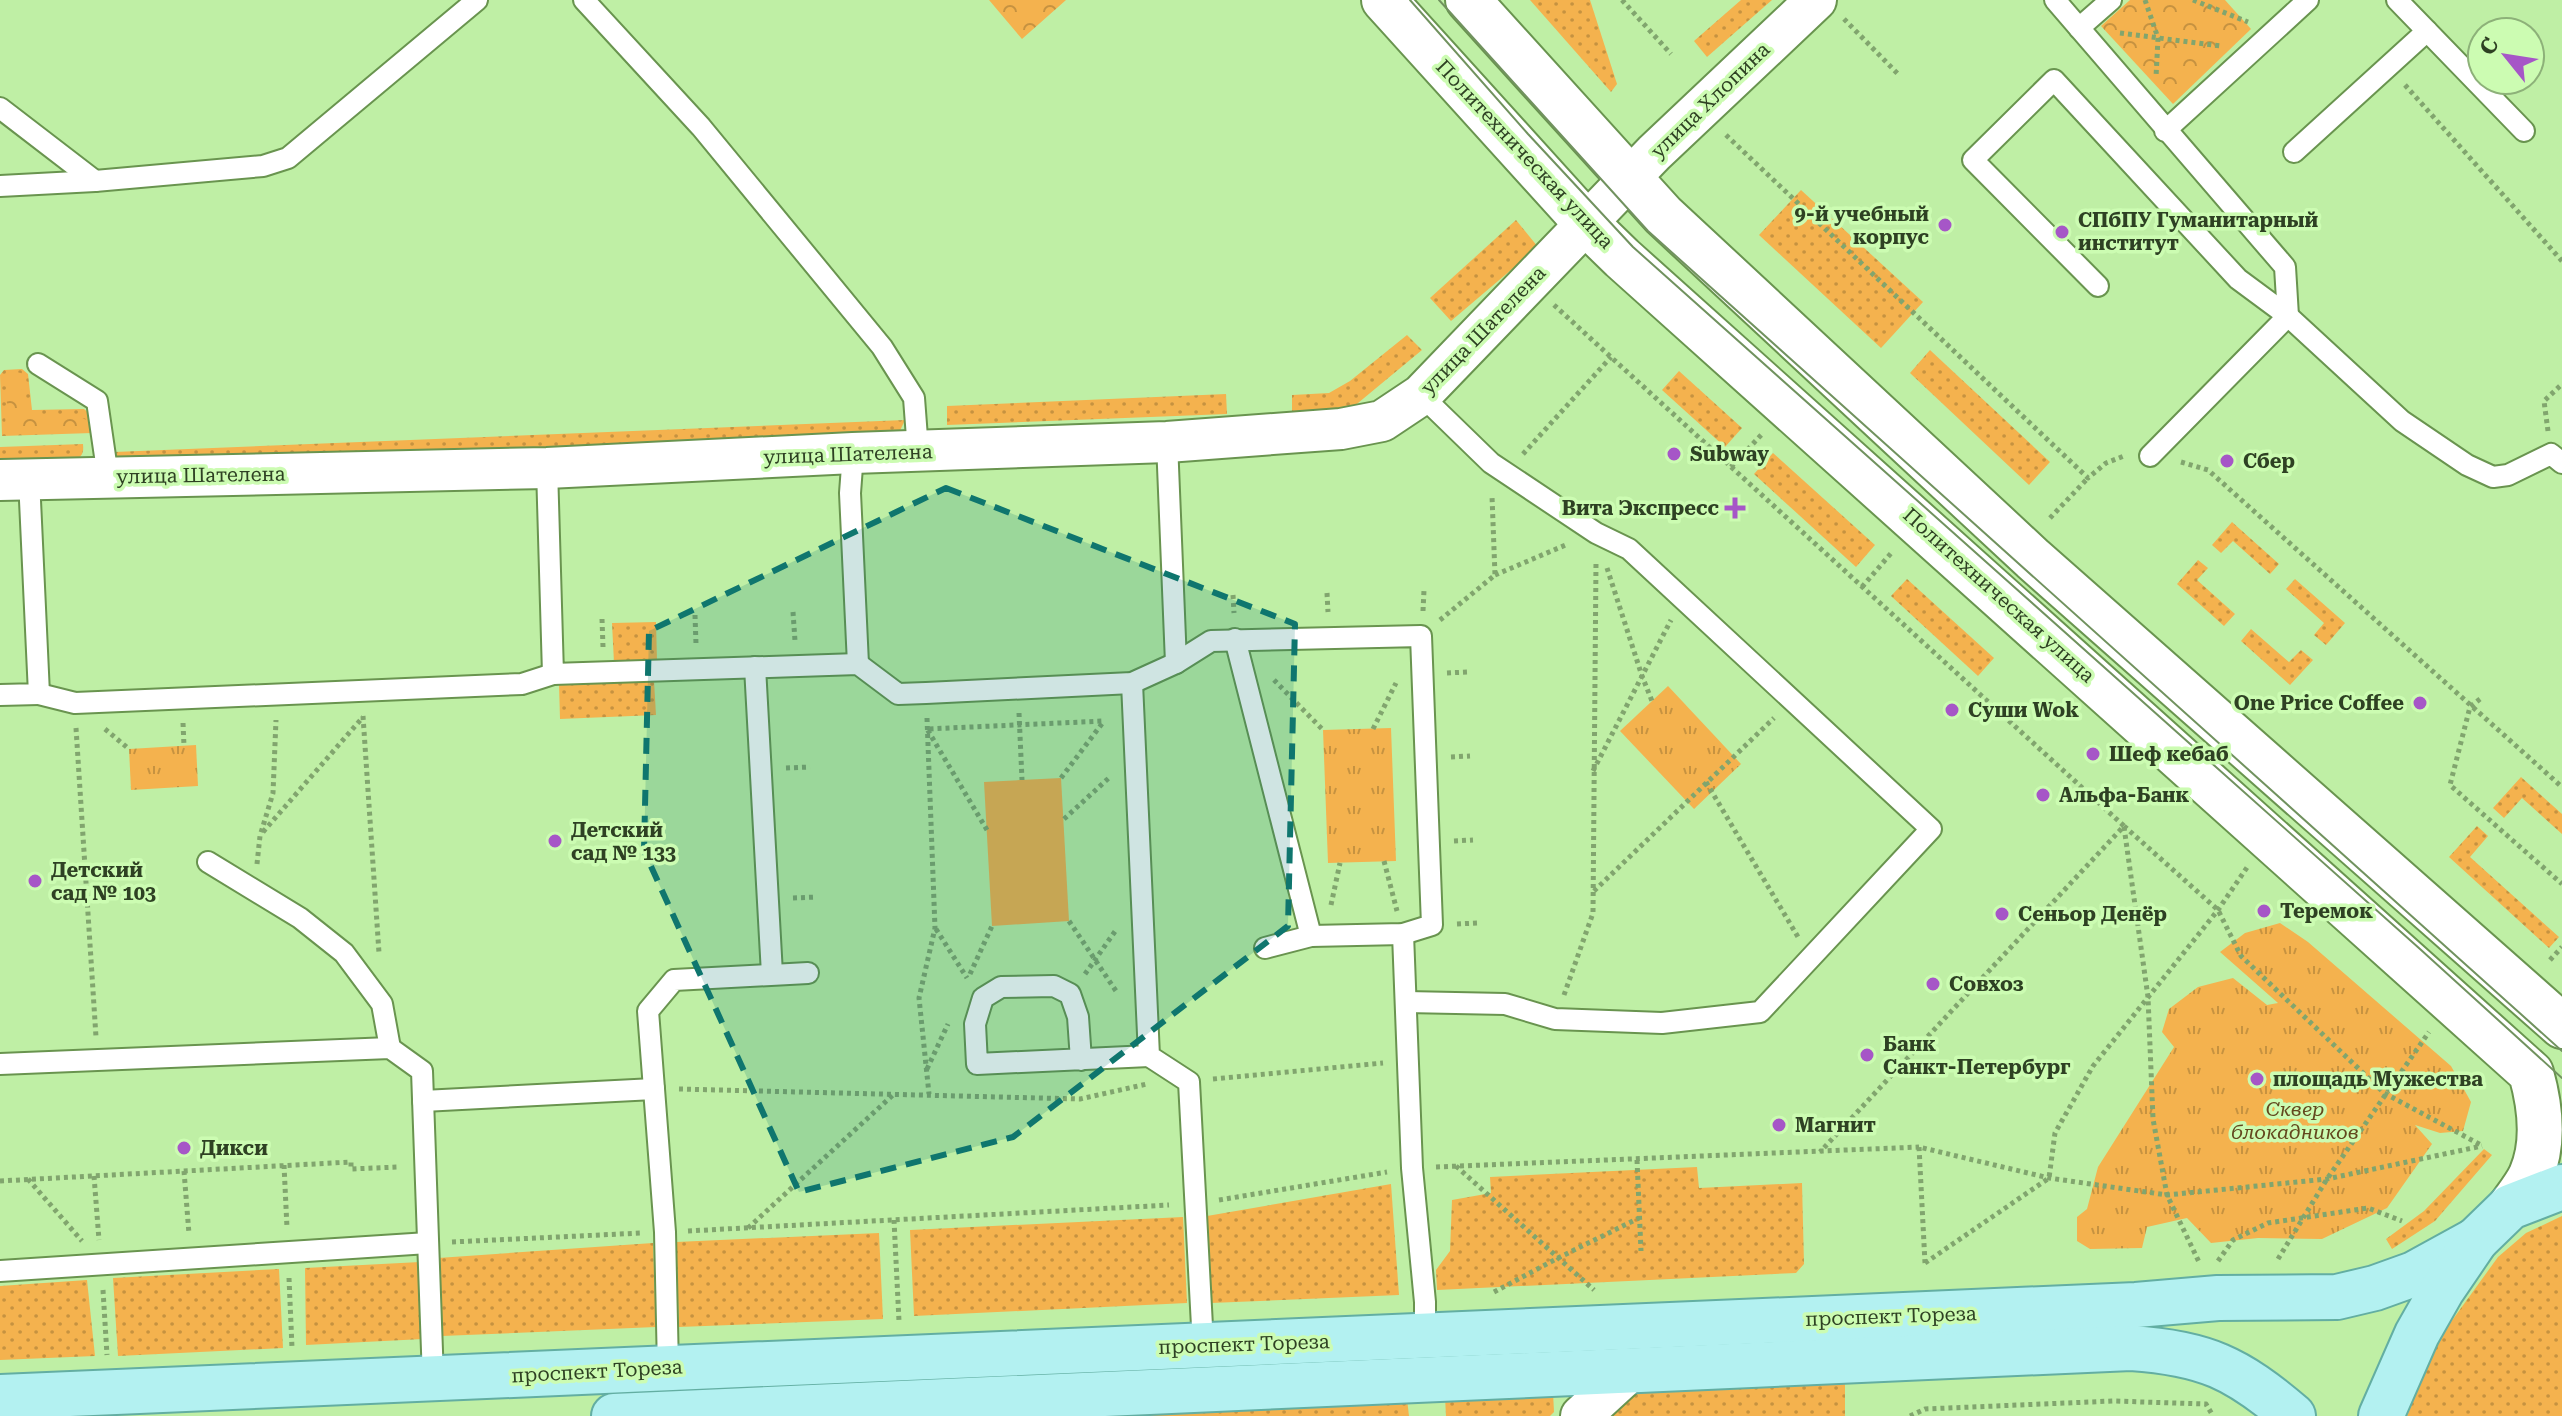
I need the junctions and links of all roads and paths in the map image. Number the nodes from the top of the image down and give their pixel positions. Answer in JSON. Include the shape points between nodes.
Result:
{"nodes":[{"id":1,"x":477,"y":0,"type":"edge"},
{"id":2,"x":584,"y":0,"type":"edge"},
{"id":3,"x":1384,"y":0,"type":"edge"},
{"id":4,"x":1468,"y":0,"type":"edge"},
{"id":5,"x":1622,"y":0,"type":"edge"},
{"id":6,"x":2055,"y":0,"type":"edge"},
{"id":7,"x":2111,"y":0,"type":"edge"},
{"id":8,"x":2145,"y":0,"type":"edge"},
{"id":9,"x":2193,"y":0,"type":"edge"},
{"id":10,"x":2308,"y":0,"type":"edge"},
{"id":11,"x":2397,"y":0,"type":"edge"},
{"id":12,"x":1830,"y":9,"type":"edge"},
{"id":13,"x":2079,"y":28,"type":"junction"},
{"id":14,"x":2427,"y":31,"type":"junction"},
{"id":15,"x":2272,"y":33,"type":"junction"},
{"id":16,"x":2158,"y":38,"type":"junction"},
{"id":17,"x":1671,"y":54,"type":"dead end"},
{"id":18,"x":2247,"y":56,"type":"junction"},
{"id":19,"x":2388,"y":66,"type":"junction"},
{"id":20,"x":1898,"y":74,"type":"dead end"},
{"id":21,"x":0,"y":108,"type":"edge"},
{"id":22,"x":2160,"y":125,"type":"junction"},
{"id":23,"x":1723,"y":131,"type":"dead end"},
{"id":24,"x":2524,"y":131,"type":"dead end"},
{"id":25,"x":2294,"y":152,"type":"dead end"},
{"id":26,"x":95,"y":181,"type":"junction"},
{"id":27,"x":0,"y":186,"type":"edge"},
{"id":28,"x":1607,"y":201,"type":"junction"},
{"id":29,"x":2562,"y":261,"type":"edge"},
{"id":30,"x":1530,"y":282,"type":"junction"},
{"id":31,"x":2098,"y":286,"type":"dead end"},
{"id":32,"x":2288,"y":316,"type":"junction"},
{"id":33,"x":1611,"y":357,"type":"junction"},
{"id":34,"x":38,"y":364,"type":"dead end"},
{"id":35,"x":2562,"y":384,"type":"edge"},
{"id":36,"x":1421,"y":395,"type":"junction"},
{"id":37,"x":1765,"y":430,"type":"dead end"},
{"id":38,"x":1167,"y":442,"type":"junction"},
{"id":39,"x":918,"y":451,"type":"junction"},
{"id":40,"x":853,"y":453,"type":"junction"},
{"id":41,"x":2150,"y":456,"type":"junction"},
{"id":42,"x":2556,"y":459,"type":"edge"},
{"id":43,"x":1731,"y":467,"type":"junction"},
{"id":44,"x":547,"y":468,"type":"junction"},
{"id":45,"x":1498,"y":468,"type":"junction"},
{"id":46,"x":108,"y":477,"type":"junction"},
{"id":47,"x":2088,"y":478,"type":"junction"},
{"id":48,"x":15,"y":479,"type":"edge"},
{"id":49,"x":2050,"y":518,"type":"dead end"},
{"id":50,"x":1596,"y":533,"type":"junction"},
{"id":51,"x":1897,"y":547,"type":"dead end"},
{"id":52,"x":1495,"y":575,"type":"junction"},
{"id":53,"x":1862,"y":587,"type":"junction"},
{"id":54,"x":1682,"y":599,"type":"junction"},
{"id":55,"x":1421,"y":636,"type":"junction"},
{"id":56,"x":1235,"y":639,"type":"junction"},
{"id":57,"x":1176,"y":663,"type":"junction"},
{"id":58,"x":858,"y":664,"type":"junction"},
{"id":59,"x":755,"y":667,"type":"junction"},
{"id":60,"x":553,"y":674,"type":"junction"},
{"id":61,"x":1642,"y":676,"type":"junction"},
{"id":62,"x":1132,"y":683,"type":"junction"},
{"id":63,"x":362,"y":691,"type":"junction"},
{"id":64,"x":926,"y":693,"type":"junction"},
{"id":65,"x":39,"y":694,"type":"junction"},
{"id":66,"x":277,"y":694,"type":"junction"},
{"id":67,"x":0,"y":695,"type":"edge"},
{"id":68,"x":2480,"y":699,"type":"dead end"},
{"id":69,"x":1792,"y":700,"type":"junction"},
{"id":70,"x":1652,"y":701,"type":"dead end"},
{"id":71,"x":75,"y":703,"type":"junction"},
{"id":72,"x":2470,"y":707,"type":"junction"},
{"id":73,"x":363,"y":717,"type":"junction"},
{"id":74,"x":1104,"y":721,"type":"junction"},
{"id":75,"x":1019,"y":724,"type":"junction"},
{"id":76,"x":927,"y":729,"type":"junction"},
{"id":77,"x":1323,"y":730,"type":"dead end"},
{"id":78,"x":1135,"y":753,"type":"junction"},
{"id":79,"x":1593,"y":772,"type":"junction"},
{"id":80,"x":1061,"y":778,"type":"dead end"},
{"id":81,"x":1022,"y":780,"type":"dead end"},
{"id":82,"x":1706,"y":782,"type":"junction"},
{"id":83,"x":2562,"y":787,"type":"edge"},
{"id":84,"x":1064,"y":819,"type":"dead end"},
{"id":85,"x":2124,"y":826,"type":"junction"},
{"id":86,"x":987,"y":830,"type":"dead end"},
{"id":87,"x":260,"y":836,"type":"junction"},
{"id":88,"x":1384,"y":861,"type":"dead end"},
{"id":89,"x":208,"y":862,"type":"dead end"},
{"id":90,"x":2248,"y":866,"type":"dead end"},
{"id":91,"x":2562,"y":884,"type":"edge"},
{"id":92,"x":255,"y":889,"type":"junction"},
{"id":93,"x":1594,"y":892,"type":"junction"},
{"id":94,"x":1141,"y":894,"type":"junction"},
{"id":95,"x":2218,"y":910,"type":"junction"},
{"id":96,"x":1069,"y":921,"type":"dead end"},
{"id":97,"x":935,"y":928,"type":"junction"},
{"id":98,"x":1403,"y":934,"type":"junction"},
{"id":99,"x":1311,"y":936,"type":"junction"},
{"id":100,"x":2562,"y":947,"type":"edge"},
{"id":101,"x":1265,"y":948,"type":"dead end"},
{"id":102,"x":1095,"y":959,"type":"junction"},
{"id":103,"x":1811,"y":959,"type":"junction"},
{"id":104,"x":2550,"y":960,"type":"dead end"},
{"id":105,"x":808,"y":973,"type":"dead end"},
{"id":106,"x":772,"y":974,"type":"junction"},
{"id":107,"x":1070,"y":994,"type":"junction"},
{"id":108,"x":2148,"y":997,"type":"junction"},
{"id":109,"x":983,"y":998,"type":"junction"},
{"id":110,"x":1406,"y":1002,"type":"junction"},
{"id":111,"x":382,"y":1004,"type":"junction"},
{"id":112,"x":1555,"y":1019,"type":"junction"},
{"id":113,"x":2562,"y":1026,"type":"edge"},
{"id":114,"x":2432,"y":1028,"type":"dead end"},
{"id":115,"x":1148,"y":1047,"type":"junction"},
{"id":116,"x":390,"y":1048,"type":"junction"},
{"id":117,"x":97,"y":1060,"type":"junction"},
{"id":118,"x":1081,"y":1060,"type":"junction"},
{"id":119,"x":1408,"y":1060,"type":"junction"},
{"id":120,"x":0,"y":1064,"type":"edge"},
{"id":121,"x":1167,"y":1068,"type":"junction"},
{"id":122,"x":1189,"y":1082,"type":"junction"},
{"id":123,"x":654,"y":1089,"type":"junction"},
{"id":124,"x":894,"y":1093,"type":"junction"},
{"id":125,"x":2384,"y":1093,"type":"junction"},
{"id":126,"x":929,"y":1094,"type":"junction"},
{"id":127,"x":423,"y":1101,"type":"junction"},
{"id":128,"x":1919,"y":1147,"type":"junction"},
{"id":129,"x":1819,"y":1153,"type":"junction"},
{"id":130,"x":1637,"y":1160,"type":"junction"},
{"id":131,"x":425,"y":1165,"type":"junction"},
{"id":132,"x":1456,"y":1166,"type":"junction"},
{"id":133,"x":1412,"y":1168,"type":"junction"},
{"id":134,"x":184,"y":1171,"type":"junction"},
{"id":135,"x":2049,"y":1178,"type":"junction"},
{"id":136,"x":27,"y":1179,"type":"junction"},
{"id":137,"x":2327,"y":1179,"type":"junction"},
{"id":138,"x":0,"y":1181,"type":"edge"},
{"id":139,"x":2562,"y":1187,"type":"edge"},
{"id":140,"x":2167,"y":1195,"type":"junction"},
{"id":141,"x":1195,"y":1204,"type":"junction"},
{"id":142,"x":2510,"y":1207,"type":"junction"},
{"id":143,"x":1639,"y":1218,"type":"junction"},
{"id":144,"x":2303,"y":1218,"type":"junction"},
{"id":145,"x":894,"y":1220,"type":"junction"},
{"id":146,"x":2402,"y":1221,"type":"dead end"},
{"id":147,"x":748,"y":1228,"type":"junction"},
{"id":148,"x":665,"y":1232,"type":"junction"},
{"id":149,"x":2476,"y":1240,"type":"junction"},
{"id":150,"x":428,"y":1243,"type":"junction"},
{"id":151,"x":1641,"y":1251,"type":"dead end"},
{"id":152,"x":1558,"y":1258,"type":"junction"},
{"id":153,"x":191,"y":1259,"type":"junction"},
{"id":154,"x":2278,"y":1259,"type":"dead end"},
{"id":155,"x":2217,"y":1261,"type":"dead end"},
{"id":156,"x":2199,"y":1262,"type":"dead end"},
{"id":157,"x":101,"y":1263,"type":"junction"},
{"id":158,"x":0,"y":1271,"type":"edge"},
{"id":159,"x":1598,"y":1294,"type":"dead end"},
{"id":160,"x":1483,"y":1299,"type":"dead end"},
{"id":161,"x":900,"y":1326,"type":"dead end"},
{"id":162,"x":1425,"y":1336,"type":"junction"},
{"id":163,"x":1203,"y":1345,"type":"junction"},
{"id":164,"x":668,"y":1368,"type":"junction"},
{"id":165,"x":1630,"y":1371,"type":"junction"},
{"id":166,"x":433,"y":1379,"type":"junction"},
{"id":167,"x":0,"y":1397,"type":"edge"},
{"id":168,"x":2206,"y":1404,"type":"junction"},
{"id":169,"x":614,"y":1416,"type":"edge"},
{"id":170,"x":1581,"y":1416,"type":"edge"},
{"id":171,"x":1910,"y":1416,"type":"edge"},
{"id":172,"x":2203,"y":1416,"type":"edge"},
{"id":173,"x":2213,"y":1416,"type":"edge"},
{"id":174,"x":2293,"y":1416,"type":"edge"},
{"id":175,"x":2381,"y":1416,"type":"edge"}],
"edges":[{"from":1,"to":26,"type":"lane","via":[[288,158],[263,166]]},
{"from":2,"to":39,"type":"lane","via":[[701,127],[882,347],[914,398]]},
{"from":3,"to":28,"type":"main road","name":"Политехническая улица"},
{"from":4,"to":28,"type":"main road","name":"Политехническая улица"},
{"from":5,"to":17,"type":"path"},
{"from":6,"to":13,"type":"lane"},
{"from":7,"to":13,"type":"lane"},
{"from":8,"to":16,"type":"path"},
{"from":9,"to":15,"type":"path"},
{"from":10,"to":15,"type":"lane"},
{"from":11,"to":14,"type":"lane"},
{"from":12,"to":20,"type":"path"},
{"from":12,"to":28,"type":"street","name":"улица Хлопина"},
{"from":13,"to":16,"type":"path"},
{"from":13,"to":22,"type":"lane"},
{"from":14,"to":19,"type":"lane"},
{"from":14,"to":24,"type":"lane"},
{"from":15,"to":18,"type":"lane"},
{"from":16,"to":18,"type":"path","via":[[2215,44]]},
{"from":16,"to":22,"type":"path"},
{"from":18,"to":22,"type":"lane"},
{"from":19,"to":25,"type":"lane"},
{"from":19,"to":29,"type":"path"},
{"from":21,"to":26,"type":"lane"},
{"from":22,"to":32,"type":"lane","via":[[2285,267]]},
{"from":23,"to":47,"type":"path"},
{"from":26,"to":27,"type":"lane"},
{"from":28,"to":30,"type":"street","name":"улица Шателена"},
{"from":28,"to":113,"type":"main road","name":"Политехническая улица","via":[[1663,215],[2033,559]]},
{"from":28,"to":142,"type":"main road","name":"Политехническая улица","via":[[2531,1073],[2539,1133],[2532,1174]]},
{"from":30,"to":33,"type":"path"},
{"from":30,"to":36,"type":"street","name":"улица Шателена"},
{"from":31,"to":32,"type":"lane","via":[[1973,160],[2054,80],[2238,279]]},
{"from":32,"to":41,"type":"lane"},
{"from":32,"to":42,"type":"lane","via":[[2402,421],[2467,465],[2493,477]]},
{"from":33,"to":43,"type":"path"},
{"from":33,"to":45,"type":"path"},
{"from":34,"to":46,"type":"lane","via":[[97,401]]},
{"from":35,"to":42,"type":"path","via":[[2544,401]]},
{"from":36,"to":38,"type":"street","name":"улица Шателена","via":[[1382,421],[1341,429]]},
{"from":36,"to":45,"type":"lane"},
{"from":37,"to":43,"type":"path"},
{"from":38,"to":39,"type":"street","name":"улица Шателена"},
{"from":38,"to":57,"type":"lane"},
{"from":39,"to":40,"type":"street","name":"улица Шателена"},
{"from":40,"to":44,"type":"street","name":"улица Шателена"},
{"from":40,"to":58,"type":"lane"},
{"from":41,"to":47,"type":"path","via":[[2128,455],[2106,463]]},
{"from":41,"to":72,"type":"path","via":[[2208,470]]},
{"from":43,"to":53,"type":"path"},
{"from":44,"to":46,"type":"street","name":"улица Шателена"},
{"from":44,"to":60,"type":"lane"},
{"from":45,"to":50,"type":"lane"},
{"from":45,"to":52,"type":"path"},
{"from":46,"to":48,"type":"street","name":"улица Шателена"},
{"from":47,"to":49,"type":"path"},
{"from":48,"to":65,"type":"lane"},
{"from":50,"to":52,"type":"path"},
{"from":50,"to":54,"type":"lane","via":[[1629,549]]},
{"from":50,"to":61,"type":"path"},
{"from":50,"to":79,"type":"path"},
{"from":51,"to":53,"type":"path"},
{"from":52,"to":55,"type":"path"},
{"from":53,"to":85,"type":"path"},
{"from":54,"to":61,"type":"path"},
{"from":54,"to":69,"type":"lane"},
{"from":55,"to":56,"type":"lane"},
{"from":55,"to":98,"type":"lane","via":[[1432,925]]},
{"from":56,"to":57,"type":"lane","via":[[1211,641]]},
{"from":56,"to":77,"type":"path"},
{"from":56,"to":99,"type":"lane"},
{"from":57,"to":62,"type":"lane"},
{"from":58,"to":59,"type":"lane"},
{"from":58,"to":64,"type":"lane","via":[[898,694]]},
{"from":59,"to":60,"type":"lane"},
{"from":59,"to":106,"type":"lane"},
{"from":60,"to":63,"type":"lane","via":[[522,684]]},
{"from":61,"to":70,"type":"path"},
{"from":61,"to":79,"type":"path"},
{"from":62,"to":64,"type":"lane"},
{"from":62,"to":74,"type":"path"},
{"from":62,"to":78,"type":"lane"},
{"from":63,"to":66,"type":"lane"},
{"from":63,"to":73,"type":"path"},
{"from":64,"to":76,"type":"path"},
{"from":65,"to":67,"type":"lane"},
{"from":65,"to":71,"type":"lane"},
{"from":66,"to":71,"type":"lane"},
{"from":66,"to":87,"type":"path","via":[[273,793]]},
{"from":68,"to":72,"type":"path"},
{"from":69,"to":82,"type":"path"},
{"from":69,"to":103,"type":"lane","via":[[1931,829]]},
{"from":71,"to":117,"type":"path"},
{"from":72,"to":83,"type":"path"},
{"from":72,"to":91,"type":"path","via":[[2450,785]]},
{"from":73,"to":87,"type":"path"},
{"from":73,"to":111,"type":"path"},
{"from":74,"to":75,"type":"path"},
{"from":74,"to":80,"type":"path"},
{"from":75,"to":76,"type":"path"},
{"from":75,"to":81,"type":"path"},
{"from":76,"to":86,"type":"path"},
{"from":76,"to":97,"type":"path"},
{"from":78,"to":84,"type":"path"},
{"from":78,"to":94,"type":"lane"},
{"from":79,"to":93,"type":"path"},
{"from":82,"to":93,"type":"path"},
{"from":82,"to":103,"type":"path"},
{"from":85,"to":95,"type":"path"},
{"from":85,"to":108,"type":"path"},
{"from":85,"to":129,"type":"path"},
{"from":87,"to":92,"type":"path"},
{"from":88,"to":98,"type":"path"},
{"from":89,"to":92,"type":"lane"},
{"from":90,"to":95,"type":"path"},
{"from":92,"to":111,"type":"lane","via":[[344,953]]},
{"from":93,"to":112,"type":"path","via":[[1593,913]]},
{"from":94,"to":102,"type":"path"},
{"from":94,"to":115,"type":"lane"},
{"from":95,"to":108,"type":"path"},
{"from":95,"to":125,"type":"path","via":[[2241,956]]},
{"from":96,"to":102,"type":"path"},
{"from":97,"to":109,"type":"path"},
{"from":97,"to":126,"type":"path","via":[[919,998]]},
{"from":98,"to":99,"type":"lane"},
{"from":98,"to":110,"type":"lane"},
{"from":99,"to":101,"type":"lane"},
{"from":100,"to":104,"type":"path"},
{"from":102,"to":107,"type":"path"},
{"from":102,"to":115,"type":"path"},
{"from":103,"to":112,"type":"lane","via":[[1760,1012],[1662,1023]]},
{"from":105,"to":106,"type":"lane"},
{"from":106,"to":123,"type":"lane","via":[[674,980],[648,1011]]},
{"from":107,"to":109,"type":"lane","via":[[1054,986],[1001,987]]},
{"from":107,"to":118,"type":"lane","via":[[1078,1017]]},
{"from":108,"to":135,"type":"path","via":[[2093,1066],[2055,1133]]},
{"from":108,"to":140,"type":"path","via":[[2153,1119]]},
{"from":109,"to":118,"type":"lane","via":[[975,1024],[977,1064]]},
{"from":110,"to":112,"type":"lane","via":[[1505,1004]]},
{"from":110,"to":119,"type":"lane"},
{"from":111,"to":116,"type":"lane"},
{"from":114,"to":125,"type":"path"},
{"from":115,"to":118,"type":"lane"},
{"from":115,"to":121,"type":"lane"},
{"from":116,"to":117,"type":"lane"},
{"from":116,"to":127,"type":"lane","via":[[422,1071]]},
{"from":117,"to":120,"type":"lane"},
{"from":119,"to":122,"type":"path"},
{"from":119,"to":133,"type":"lane"},
{"from":121,"to":122,"type":"lane"},
{"from":121,"to":126,"type":"path","via":[[1146,1085],[1080,1099]]},
{"from":122,"to":141,"type":"lane"},
{"from":123,"to":124,"type":"path"},
{"from":123,"to":127,"type":"lane"},
{"from":123,"to":148,"type":"lane"},
{"from":124,"to":126,"type":"path"},
{"from":124,"to":147,"type":"path"},
{"from":125,"to":137,"type":"path"},
{"from":125,"to":137,"type":"path","via":[[2482,1146]]},
{"from":127,"to":131,"type":"lane"},
{"from":128,"to":129,"type":"path"},
{"from":128,"to":135,"type":"path"},
{"from":128,"to":135,"type":"path","via":[[1925,1263]]},
{"from":129,"to":130,"type":"path"},
{"from":130,"to":132,"type":"path"},
{"from":130,"to":143,"type":"path"},
{"from":131,"to":134,"type":"path","via":[[351,1169],[351,1162]]},
{"from":131,"to":150,"type":"lane"},
{"from":132,"to":133,"type":"path"},
{"from":132,"to":152,"type":"path"},
{"from":133,"to":141,"type":"path"},
{"from":133,"to":162,"type":"lane"},
{"from":134,"to":136,"type":"path"},
{"from":134,"to":153,"type":"path"},
{"from":135,"to":140,"type":"path"},
{"from":136,"to":138,"type":"path"},
{"from":136,"to":157,"type":"path"},
{"from":137,"to":140,"type":"path"},
{"from":137,"to":144,"type":"path"},
{"from":139,"to":142,"type":"main road"},
{"from":140,"to":156,"type":"path"},
{"from":141,"to":145,"type":"path"},
{"from":141,"to":163,"type":"lane"},
{"from":142,"to":149,"type":"main road"},
{"from":143,"to":151,"type":"path"},
{"from":143,"to":152,"type":"path"},
{"from":144,"to":146,"type":"path","via":[[2368,1208]]},
{"from":144,"to":154,"type":"path"},
{"from":144,"to":155,"type":"path","via":[[2268,1223],[2233,1240]]},
{"from":145,"to":147,"type":"path"},
{"from":145,"to":161,"type":"path"},
{"from":147,"to":148,"type":"path"},
{"from":148,"to":150,"type":"path"},
{"from":148,"to":164,"type":"lane"},
{"from":149,"to":162,"type":"main road","name":"проспект Тореза","via":[[2414,1274],[2337,1297],[2218,1298]]},
{"from":149,"to":175,"type":"main road","via":[[2417,1334]]},
{"from":150,"to":153,"type":"lane"},
{"from":150,"to":166,"type":"lane"},
{"from":152,"to":159,"type":"path"},
{"from":152,"to":160,"type":"path"},
{"from":153,"to":157,"type":"lane"},
{"from":157,"to":158,"type":"lane"},
{"from":162,"to":163,"type":"main road","name":"проспект Тореза"},
{"from":163,"to":164,"type":"main road","name":"проспект Тореза"},
{"from":164,"to":166,"type":"main road","name":"проспект Тореза"},
{"from":165,"to":169,"type":"main road"},
{"from":165,"to":170,"type":"street"},
{"from":165,"to":174,"type":"main road","via":[[2166,1350],[2213,1361],[2264,1391]]},
{"from":166,"to":167,"type":"main road","name":"проспект Тореза"},
{"from":168,"to":171,"type":"path","via":[[2098,1401],[1925,1409]]},
{"from":168,"to":172,"type":"path"},
{"from":168,"to":173,"type":"path"}]}
